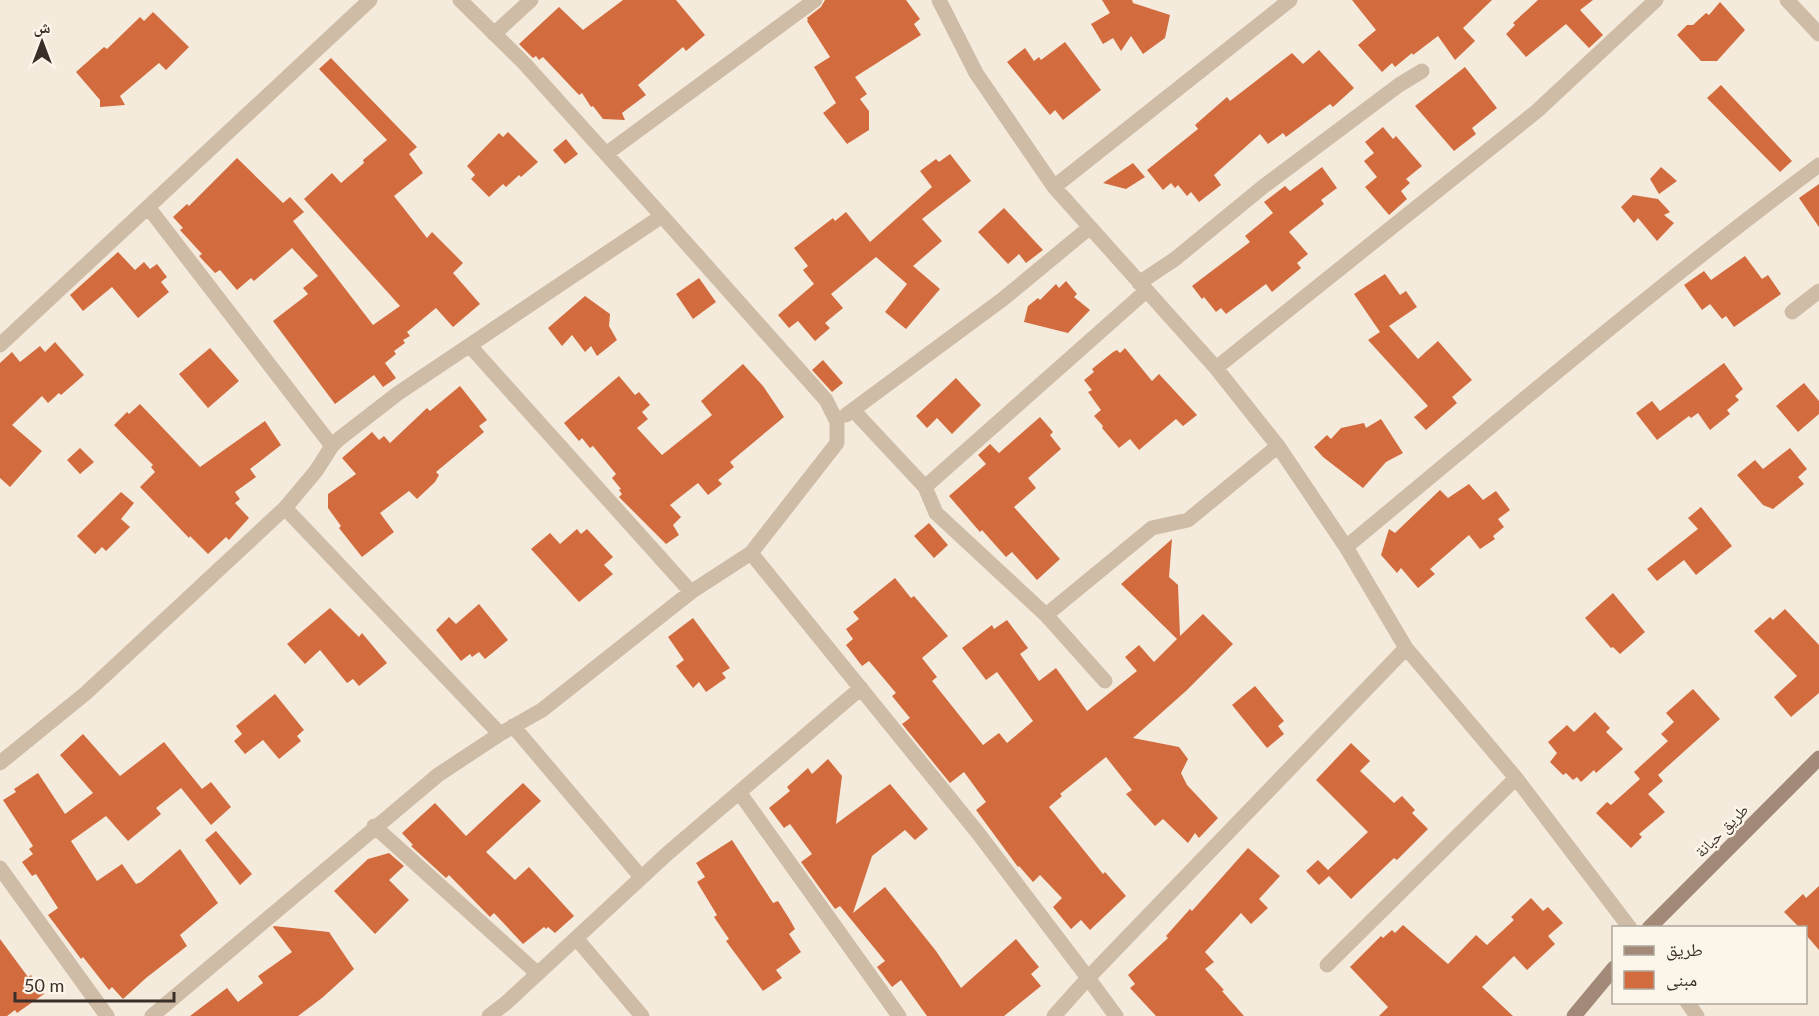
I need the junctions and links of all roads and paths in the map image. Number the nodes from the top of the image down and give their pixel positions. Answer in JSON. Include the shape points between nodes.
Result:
{"nodes":[{"id":1,"x":370,"y":0,"type":"edge"},
{"id":2,"x":460,"y":0,"type":"edge"},
{"id":3,"x":531,"y":0,"type":"edge"},
{"id":4,"x":815,"y":0,"type":"edge"},
{"id":5,"x":939,"y":0,"type":"edge"},
{"id":6,"x":1290,"y":0,"type":"edge"},
{"id":7,"x":1656,"y":0,"type":"edge"},
{"id":8,"x":1787,"y":0,"type":"edge"},
{"id":9,"x":494,"y":34,"type":"junction"},
{"id":10,"x":1819,"y":34,"type":"edge"},
{"id":11,"x":1422,"y":71,"type":"dead end"},
{"id":12,"x":606,"y":154,"type":"junction"},
{"id":13,"x":1819,"y":165,"type":"edge"},
{"id":14,"x":1054,"y":187,"type":"junction"},
{"id":15,"x":148,"y":207,"type":"junction"},
{"id":16,"x":662,"y":216,"type":"junction"},
{"id":17,"x":1089,"y":228,"type":"junction"},
{"id":18,"x":1142,"y":287,"type":"junction"},
{"id":19,"x":1819,"y":291,"type":"edge"},
{"id":20,"x":1792,"y":312,"type":"dead end"},
{"id":21,"x":0,"y":345,"type":"edge"},
{"id":22,"x":470,"y":346,"type":"junction"},
{"id":23,"x":1216,"y":368,"type":"junction"},
{"id":24,"x":853,"y":410,"type":"junction"},
{"id":25,"x":837,"y":422,"type":"junction"},
{"id":26,"x":332,"y":446,"type":"junction"},
{"id":27,"x":1278,"y":446,"type":"junction"},
{"id":28,"x":925,"y":487,"type":"junction"},
{"id":29,"x":285,"y":508,"type":"junction"},
{"id":30,"x":1346,"y":547,"type":"junction"},
{"id":31,"x":751,"y":553,"type":"junction"},
{"id":32,"x":691,"y":592,"type":"junction"},
{"id":33,"x":1046,"y":615,"type":"junction"},
{"id":34,"x":1406,"y":648,"type":"junction"},
{"id":35,"x":1106,"y":681,"type":"dead end"},
{"id":36,"x":861,"y":688,"type":"junction"},
{"id":37,"x":506,"y":730,"type":"junction"},
{"id":38,"x":1819,"y":758,"type":"edge"},
{"id":39,"x":0,"y":763,"type":"edge"},
{"id":40,"x":1516,"y":778,"type":"junction"},
{"id":41,"x":739,"y":792,"type":"junction"},
{"id":42,"x":374,"y":826,"type":"junction"},
{"id":43,"x":0,"y":868,"type":"edge"},
{"id":44,"x":641,"y":877,"type":"junction"},
{"id":45,"x":1629,"y":926,"type":"edge"},
{"id":46,"x":1650,"y":926,"type":"edge"},
{"id":47,"x":576,"y":938,"type":"junction"},
{"id":48,"x":1327,"y":964,"type":"dead end"},
{"id":49,"x":1612,"y":970,"type":"edge"},
{"id":50,"x":537,"y":973,"type":"junction"},
{"id":51,"x":1088,"y":978,"type":"junction"},
{"id":52,"x":107,"y":1016,"type":"edge"},
{"id":53,"x":152,"y":1016,"type":"edge"},
{"id":54,"x":489,"y":1016,"type":"edge"},
{"id":55,"x":642,"y":1016,"type":"edge"},
{"id":56,"x":899,"y":1016,"type":"edge"},
{"id":57,"x":1054,"y":1016,"type":"edge"},
{"id":58,"x":1116,"y":1016,"type":"edge"},
{"id":59,"x":1574,"y":1016,"type":"edge"}],
"edges":[{"from":1,"to":15,"type":"street"},
{"from":2,"to":9,"type":"street"},
{"from":3,"to":9,"type":"street"},
{"from":4,"to":12,"type":"street"},
{"from":5,"to":14,"type":"street","via":[[976,73]]},
{"from":6,"to":14,"type":"street"},
{"from":7,"to":23,"type":"street","via":[[1537,111]]},
{"from":8,"to":10,"type":"street"},
{"from":9,"to":12,"type":"street"},
{"from":11,"to":18,"type":"street","via":[[1264,186]]},
{"from":12,"to":16,"type":"street"},
{"from":13,"to":30,"type":"street","via":[[1662,285]]},
{"from":14,"to":17,"type":"street"},
{"from":15,"to":21,"type":"street"},
{"from":15,"to":26,"type":"street"},
{"from":16,"to":22,"type":"street"},
{"from":16,"to":25,"type":"street","via":[[826,400]]},
{"from":17,"to":18,"type":"street"},
{"from":17,"to":24,"type":"street"},
{"from":18,"to":23,"type":"street"},
{"from":18,"to":28,"type":"street"},
{"from":19,"to":20,"type":"street"},
{"from":22,"to":26,"type":"street","via":[[397,394]]},
{"from":22,"to":32,"type":"street"},
{"from":23,"to":27,"type":"street"},
{"from":24,"to":25,"type":"street"},
{"from":24,"to":28,"type":"street"},
{"from":25,"to":31,"type":"street","via":[[837,443]]},
{"from":26,"to":29,"type":"street"},
{"from":27,"to":30,"type":"street"},
{"from":27,"to":33,"type":"street","via":[[1188,520],[1152,528]]},
{"from":28,"to":33,"type":"street","via":[[936,513]]},
{"from":29,"to":37,"type":"street"},
{"from":29,"to":39,"type":"street","via":[[86,693]]},
{"from":30,"to":34,"type":"street"},
{"from":31,"to":32,"type":"street"},
{"from":31,"to":36,"type":"street"},
{"from":32,"to":37,"type":"street","via":[[542,710]]},
{"from":33,"to":35,"type":"street"},
{"from":34,"to":40,"type":"street"},
{"from":34,"to":51,"type":"street"},
{"from":36,"to":41,"type":"street"},
{"from":36,"to":51,"type":"street"},
{"from":37,"to":42,"type":"street","via":[[438,775]]},
{"from":37,"to":44,"type":"street"},
{"from":38,"to":46,"type":"street","name":"طريق حبانة"},
{"from":40,"to":45,"type":"street"},
{"from":40,"to":48,"type":"street"},
{"from":41,"to":44,"type":"street"},
{"from":41,"to":56,"type":"street"},
{"from":42,"to":50,"type":"street"},
{"from":42,"to":53,"type":"street"},
{"from":43,"to":52,"type":"street"},
{"from":44,"to":47,"type":"street"},
{"from":47,"to":50,"type":"street"},
{"from":47,"to":55,"type":"street"},
{"from":49,"to":59,"type":"street"},
{"from":50,"to":54,"type":"street"},
{"from":51,"to":57,"type":"street"},
{"from":51,"to":58,"type":"street"}]}
